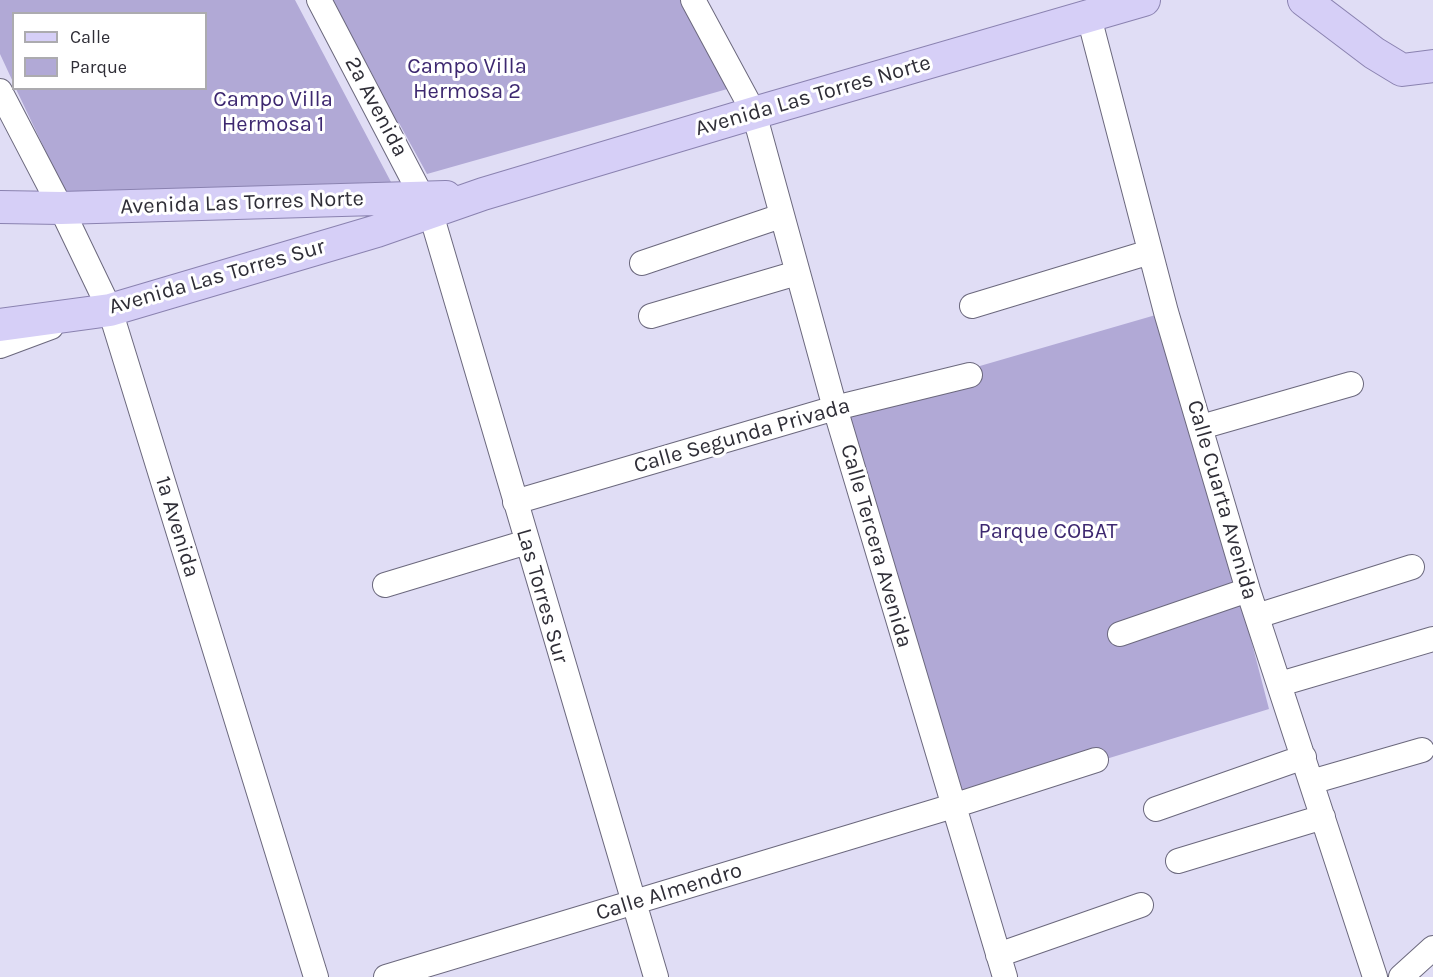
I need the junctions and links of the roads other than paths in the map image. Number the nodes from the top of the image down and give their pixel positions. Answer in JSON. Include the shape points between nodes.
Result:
{"nodes":[{"id":1,"x":319,"y":0,"type":"edge"},
{"id":2,"x":693,"y":0,"type":"edge"},
{"id":3,"x":1143,"y":0,"type":"edge"},
{"id":4,"x":1304,"y":0,"type":"edge"},
{"id":5,"x":1089,"y":17,"type":"junction"},
{"id":6,"x":1433,"y":66,"type":"edge"},
{"id":7,"x":0,"y":91,"type":"edge"},
{"id":8,"x":754,"y":112,"type":"junction"},
{"id":9,"x":428,"y":206,"type":"junction"},
{"id":10,"x":0,"y":207,"type":"edge"},
{"id":11,"x":62,"y":208,"type":"junction"},
{"id":12,"x":781,"y":216,"type":"junction"},
{"id":13,"x":1150,"y":252,"type":"junction"},
{"id":14,"x":642,"y":263,"type":"dead end"},
{"id":15,"x":797,"y":273,"type":"junction"},
{"id":16,"x":972,"y":306,"type":"dead end"},
{"id":17,"x":97,"y":312,"type":"junction"},
{"id":18,"x":651,"y":316,"type":"dead end"},
{"id":19,"x":0,"y":326,"type":"edge"},
{"id":20,"x":0,"y":346,"type":"edge"},
{"id":21,"x":970,"y":375,"type":"dead end"},
{"id":22,"x":1351,"y":384,"type":"dead end"},
{"id":23,"x":835,"y":408,"type":"junction"},
{"id":24,"x":1201,"y":428,"type":"junction"},
{"id":25,"x":515,"y":502,"type":"junction"},
{"id":26,"x":527,"y":542,"type":"junction"},
{"id":27,"x":1412,"y":567,"type":"dead end"},
{"id":28,"x":385,"y":585,"type":"dead end"},
{"id":29,"x":1248,"y":590,"type":"junction"},
{"id":30,"x":1257,"y":616,"type":"junction"},
{"id":31,"x":1120,"y":634,"type":"dead end"},
{"id":32,"x":1433,"y":639,"type":"edge"},
{"id":33,"x":1280,"y":684,"type":"junction"},
{"id":34,"x":1422,"y":750,"type":"dead end"},
{"id":35,"x":1304,"y":757,"type":"junction"},
{"id":36,"x":1096,"y":760,"type":"dead end"},
{"id":37,"x":1311,"y":782,"type":"junction"},
{"id":38,"x":953,"y":806,"type":"junction"},
{"id":39,"x":1156,"y":809,"type":"dead end"},
{"id":40,"x":1323,"y":817,"type":"junction"},
{"id":41,"x":1178,"y":861,"type":"dead end"},
{"id":42,"x":633,"y":903,"type":"junction"},
{"id":43,"x":1141,"y":905,"type":"dead end"},
{"id":44,"x":1433,"y":948,"type":"edge"},
{"id":45,"x":1001,"y":966,"type":"edge"},
{"id":46,"x":316,"y":977,"type":"edge"},
{"id":47,"x":386,"y":977,"type":"edge"},
{"id":48,"x":656,"y":977,"type":"edge"},
{"id":49,"x":1375,"y":977,"type":"edge"},
{"id":50,"x":1401,"y":977,"type":"edge"}],
"edges":[{"from":1,"to":9,"type":"street","name":"2a Avenida"},
{"from":2,"to":8,"type":"street","name":"Calle Tercera Avenida"},
{"from":3,"to":5,"type":"main road","name":"Avenida Las Torres Norte"},
{"from":4,"to":6,"type":"main road","via":[[1402,70]]},
{"from":5,"to":8,"type":"main road","name":"Avenida Las Torres Norte"},
{"from":5,"to":13,"type":"street","name":"Calle Cuarta Avenida"},
{"from":7,"to":11,"type":"street","name":"1a Avenida"},
{"from":8,"to":9,"type":"main road","name":"Avenida Las Torres Norte","via":[[483,194]]},
{"from":8,"to":12,"type":"street","name":"Calle Tercera Avenida"},
{"from":9,"to":11,"type":"main road","name":"Avenida Las Torres Norte"},
{"from":9,"to":17,"type":"main road","name":"Avenida Las Torres Sur"},
{"from":9,"to":25,"type":"street","name":"Las Torres Sur"},
{"from":10,"to":11,"type":"main road","name":"Avenida Las Torres Norte"},
{"from":11,"to":17,"type":"street","name":"1a Avenida"},
{"from":12,"to":14,"type":"street"},
{"from":12,"to":15,"type":"street","name":"Calle Tercera Avenida"},
{"from":13,"to":16,"type":"street"},
{"from":13,"to":24,"type":"street","name":"Calle Cuarta Avenida"},
{"from":15,"to":18,"type":"street"},
{"from":15,"to":23,"type":"street","name":"Calle Tercera Avenida"},
{"from":17,"to":19,"type":"main road","name":"Avenida Las Torres Sur"},
{"from":17,"to":20,"type":"street"},
{"from":17,"to":46,"type":"street","name":"1a Avenida"},
{"from":21,"to":23,"type":"street","name":"Calle Segunda Privada"},
{"from":22,"to":24,"type":"street"},
{"from":23,"to":25,"type":"street","name":"Calle Segunda Privada"},
{"from":23,"to":38,"type":"street","name":"Calle Tercera Avenida"},
{"from":24,"to":29,"type":"street","name":"Calle Cuarta Avenida"},
{"from":25,"to":26,"type":"street","name":"Las Torres Sur"},
{"from":26,"to":28,"type":"street"},
{"from":26,"to":42,"type":"street","name":"Las Torres Sur"},
{"from":27,"to":30,"type":"street"},
{"from":29,"to":30,"type":"street","name":"Calle Cuarta Avenida"},
{"from":29,"to":31,"type":"street"},
{"from":30,"to":33,"type":"street","name":"Calle Cuarta Avenida"},
{"from":32,"to":33,"type":"street"},
{"from":33,"to":35,"type":"street","name":"Calle Cuarta Avenida"},
{"from":34,"to":37,"type":"street"},
{"from":35,"to":37,"type":"street","name":"Calle Cuarta Avenida"},
{"from":35,"to":39,"type":"street"},
{"from":36,"to":38,"type":"street","name":"Calle Almendro"},
{"from":37,"to":40,"type":"street","name":"Calle Cuarta Avenida"},
{"from":38,"to":42,"type":"street","name":"Calle Almendro"},
{"from":38,"to":45,"type":"street","name":"Calle Tercera Avenida"},
{"from":40,"to":41,"type":"street"},
{"from":40,"to":49,"type":"street","name":"Calle Cuarta Avenida"},
{"from":42,"to":47,"type":"street","name":"Calle Almendro"},
{"from":42,"to":48,"type":"street","name":"Las Torres Sur"},
{"from":43,"to":45,"type":"street"},
{"from":44,"to":50,"type":"street"}]}
